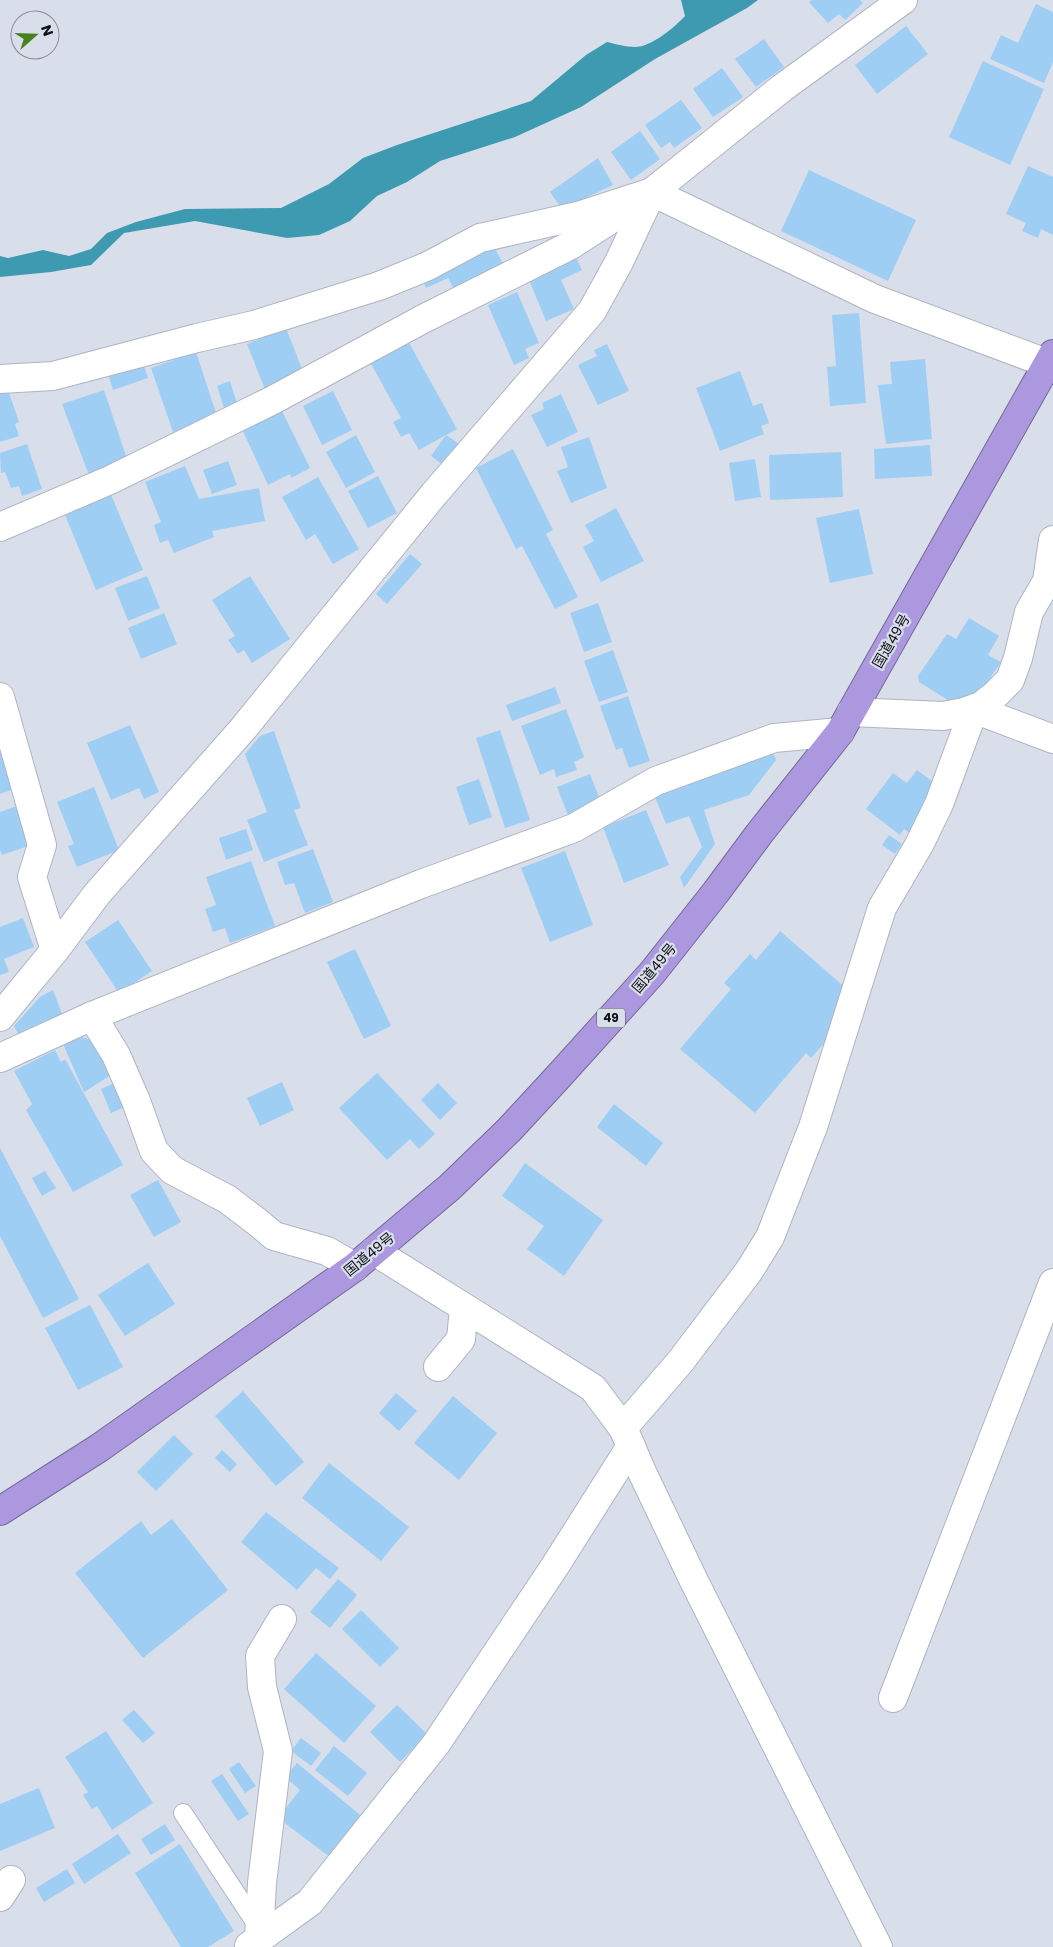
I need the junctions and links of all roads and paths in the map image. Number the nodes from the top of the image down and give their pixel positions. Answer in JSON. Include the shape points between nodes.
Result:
{"nodes":[{"id":1,"x":903,"y":0,"type":"edge"},
{"id":2,"x":652,"y":192,"type":"junction"},
{"id":3,"x":1051,"y":359,"type":"edge"},
{"id":4,"x":0,"y":378,"type":"edge"},
{"id":5,"x":0,"y":527,"type":"edge"},
{"id":6,"x":1053,"y":540,"type":"edge"},
{"id":7,"x":0,"y":697,"type":"edge"},
{"id":8,"x":974,"y":709,"type":"junction"},
{"id":9,"x":846,"y":722,"type":"junction"},
{"id":10,"x":1053,"y":739,"type":"edge"},
{"id":11,"x":55,"y":950,"type":"junction"},
{"id":12,"x":92,"y":1016,"type":"junction"},
{"id":13,"x":0,"y":1017,"type":"edge"},
{"id":14,"x":0,"y":1058,"type":"edge"},
{"id":15,"x":365,"y":1259,"type":"junction"},
{"id":16,"x":1053,"y":1283,"type":"edge"},
{"id":17,"x":464,"y":1308,"type":"junction"},
{"id":18,"x":438,"y":1367,"type":"dead end"},
{"id":19,"x":627,"y":1437,"type":"junction"},
{"id":20,"x":0,"y":1511,"type":"edge"},
{"id":21,"x":282,"y":1619,"type":"dead end"},
{"id":22,"x":893,"y":1698,"type":"dead end"},
{"id":23,"x":182,"y":1813,"type":"dead end"},
{"id":24,"x":255,"y":1938,"type":"edge"},
{"id":25,"x":878,"y":1947,"type":"edge"}],
"edges":[{"from":1,"to":2,"type":"street","via":[[782,88]]},
{"from":2,"to":3,"type":"street","via":[[875,300]]},
{"from":2,"to":4,"type":"street","via":[[578,216],[480,238],[428,266],[379,286],[254,325],[53,376]]},
{"from":2,"to":5,"type":"street","via":[[571,245],[423,318],[274,400],[110,480]]},
{"from":2,"to":11,"type":"street","via":[[592,311],[434,494],[242,730],[97,894]]},
{"from":3,"to":9,"type":"highway","name":"国道49号","number":"49"},
{"from":6,"to":8,"type":"street","via":[[1047,581],[1029,612],[1010,680]]},
{"from":7,"to":11,"type":"street","via":[[42,846],[32,877]]},
{"from":8,"to":9,"type":"street","via":[[943,716]]},
{"from":8,"to":10,"type":"street"},
{"from":8,"to":19,"type":"street","via":[[939,804],[882,908],[813,1127],[770,1237]]},
{"from":9,"to":12,"type":"street","via":[[774,738],[656,781],[574,828],[421,884]]},
{"from":9,"to":15,"type":"highway","name":"国道49号","number":"49","via":[[652,972],[558,1077],[450,1187]]},
{"from":11,"to":13,"type":"street"},
{"from":12,"to":14,"type":"street"},
{"from":12,"to":15,"type":"street","via":[[116,1055],[154,1151],[172,1170],[227,1199],[274,1236]]},
{"from":15,"to":17,"type":"street"},
{"from":15,"to":20,"type":"highway","name":"国道49号","number":"49","via":[[99,1448]]},
{"from":16,"to":22,"type":"street"},
{"from":17,"to":18,"type":"street","via":[[461,1339]]},
{"from":17,"to":19,"type":"street","via":[[593,1388]]},
{"from":19,"to":24,"type":"street","via":[[555,1566],[436,1744],[310,1902]]},
{"from":19,"to":25,"type":"street","via":[[694,1582]]},
{"from":21,"to":24,"type":"street","via":[[260,1656],[262,1687],[278,1751]]},
{"from":23,"to":24,"type":"lane"}]}
